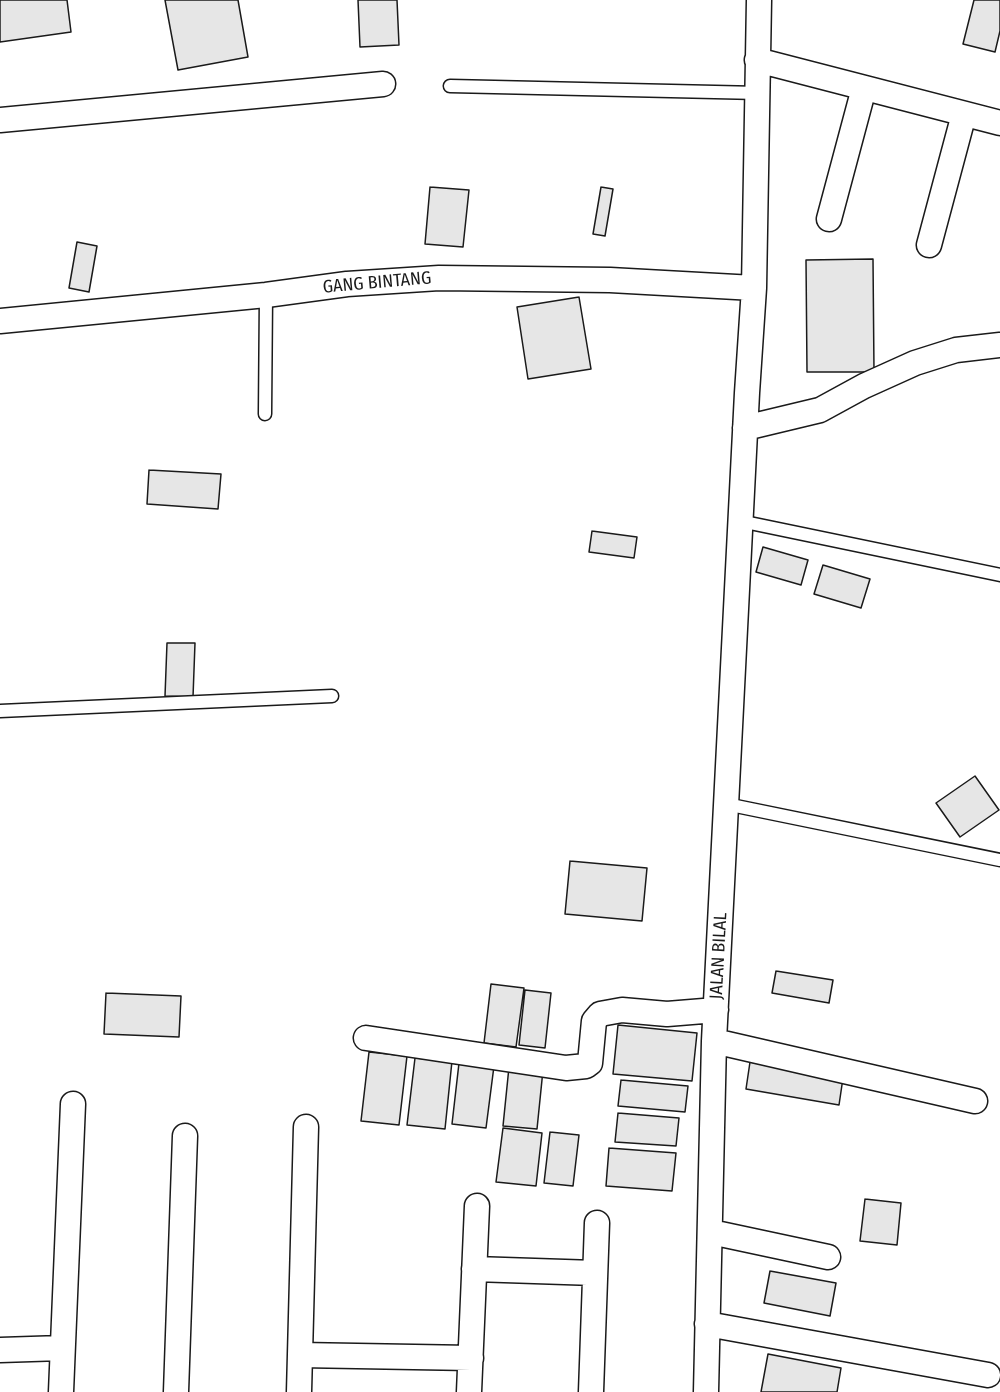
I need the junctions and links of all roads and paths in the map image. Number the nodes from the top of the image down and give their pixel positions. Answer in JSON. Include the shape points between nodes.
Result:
{"nodes":[{"id":1,"x":759,"y":0,"type":"edge"},
{"id":2,"x":757,"y":60,"type":"junction"},
{"id":3,"x":383,"y":84,"type":"dead end"},
{"id":4,"x":450,"y":86,"type":"dead end"},
{"id":5,"x":864,"y":88,"type":"junction"},
{"id":6,"x":759,"y":93,"type":"junction"},
{"id":7,"x":964,"y":114,"type":"junction"},
{"id":8,"x":0,"y":120,"type":"edge"},
{"id":9,"x":1000,"y":123,"type":"edge"},
{"id":10,"x":829,"y":219,"type":"dead end"},
{"id":11,"x":929,"y":245,"type":"dead end"},
{"id":12,"x":754,"y":288,"type":"junction"},
{"id":13,"x":266,"y":295,"type":"junction"},
{"id":14,"x":0,"y":321,"type":"edge"},
{"id":15,"x":1000,"y":345,"type":"edge"},
{"id":16,"x":265,"y":414,"type":"dead end"},
{"id":17,"x":746,"y":428,"type":"junction"},
{"id":18,"x":740,"y":521,"type":"junction"},
{"id":19,"x":1000,"y":575,"type":"edge"},
{"id":20,"x":332,"y":696,"type":"dead end"},
{"id":21,"x":0,"y":711,"type":"edge"},
{"id":22,"x":726,"y":804,"type":"junction"},
{"id":23,"x":1000,"y":860,"type":"edge"},
{"id":24,"x":716,"y":1010,"type":"junction"},
{"id":25,"x":366,"y":1038,"type":"dead end"},
{"id":26,"x":714,"y":1041,"type":"junction"},
{"id":27,"x":975,"y":1101,"type":"dead end"},
{"id":28,"x":73,"y":1104,"type":"dead end"},
{"id":29,"x":306,"y":1127,"type":"dead end"},
{"id":30,"x":185,"y":1136,"type":"dead end"},
{"id":31,"x":477,"y":1206,"type":"dead end"},
{"id":32,"x":597,"y":1223,"type":"dead end"},
{"id":33,"x":711,"y":1232,"type":"junction"},
{"id":34,"x":828,"y":1257,"type":"dead end"},
{"id":35,"x":474,"y":1269,"type":"junction"},
{"id":36,"x":595,"y":1273,"type":"junction"},
{"id":37,"x":707,"y":1324,"type":"junction"},
{"id":38,"x":62,"y":1348,"type":"junction"},
{"id":39,"x":0,"y":1350,"type":"edge"},
{"id":40,"x":300,"y":1355,"type":"junction"},
{"id":41,"x":471,"y":1358,"type":"junction"},
{"id":42,"x":988,"y":1375,"type":"dead end"},
{"id":43,"x":61,"y":1392,"type":"edge"},
{"id":44,"x":176,"y":1392,"type":"edge"},
{"id":45,"x":299,"y":1392,"type":"edge"},
{"id":46,"x":469,"y":1392,"type":"edge"},
{"id":47,"x":591,"y":1392,"type":"edge"},
{"id":48,"x":706,"y":1392,"type":"edge"}],
"edges":[{"from":1,"to":2,"type":"street","name":"JALAN BILAL"},
{"from":2,"to":5,"type":"street"},
{"from":2,"to":6,"type":"street","name":"JALAN BILAL"},
{"from":3,"to":8,"type":"street"},
{"from":4,"to":6,"type":"lane"},
{"from":5,"to":7,"type":"street"},
{"from":5,"to":10,"type":"street"},
{"from":6,"to":12,"type":"street","name":"JALAN BILAL"},
{"from":7,"to":9,"type":"street"},
{"from":7,"to":11,"type":"street"},
{"from":12,"to":13,"type":"street","name":"GANG BINTANG","via":[[610,280],[439,278],[347,284]]},
{"from":12,"to":17,"type":"street","name":"JALAN BILAL"},
{"from":13,"to":14,"type":"street","name":"GANG BINTANG"},
{"from":13,"to":16,"type":"lane"},
{"from":15,"to":17,"type":"street","via":[[956,350],[915,363],[820,410]]},
{"from":17,"to":18,"type":"street","name":"JALAN BILAL"},
{"from":18,"to":19,"type":"lane"},
{"from":18,"to":22,"type":"street","name":"JALAN BILAL"},
{"from":20,"to":21,"type":"lane"},
{"from":22,"to":23,"type":"lane"},
{"from":22,"to":24,"type":"street","name":"JALAN BILAL"},
{"from":24,"to":25,"type":"street","via":[[667,1014],[622,1010],[600,1014],[594,1021],[590,1063],[566,1068]]},
{"from":24,"to":26,"type":"street","name":"JALAN BILAL"},
{"from":26,"to":27,"type":"street"},
{"from":26,"to":33,"type":"street","name":"JALAN BILAL"},
{"from":28,"to":38,"type":"street"},
{"from":29,"to":40,"type":"street"},
{"from":30,"to":44,"type":"street"},
{"from":31,"to":35,"type":"street"},
{"from":32,"to":36,"type":"street"},
{"from":33,"to":34,"type":"street"},
{"from":33,"to":37,"type":"street","name":"JALAN BILAL"},
{"from":35,"to":36,"type":"street"},
{"from":35,"to":41,"type":"street"},
{"from":36,"to":47,"type":"street"},
{"from":37,"to":42,"type":"street"},
{"from":37,"to":48,"type":"street","name":"JALAN BILAL"},
{"from":38,"to":39,"type":"street"},
{"from":38,"to":43,"type":"street"},
{"from":40,"to":41,"type":"street"},
{"from":40,"to":45,"type":"street"},
{"from":41,"to":46,"type":"street"}]}
